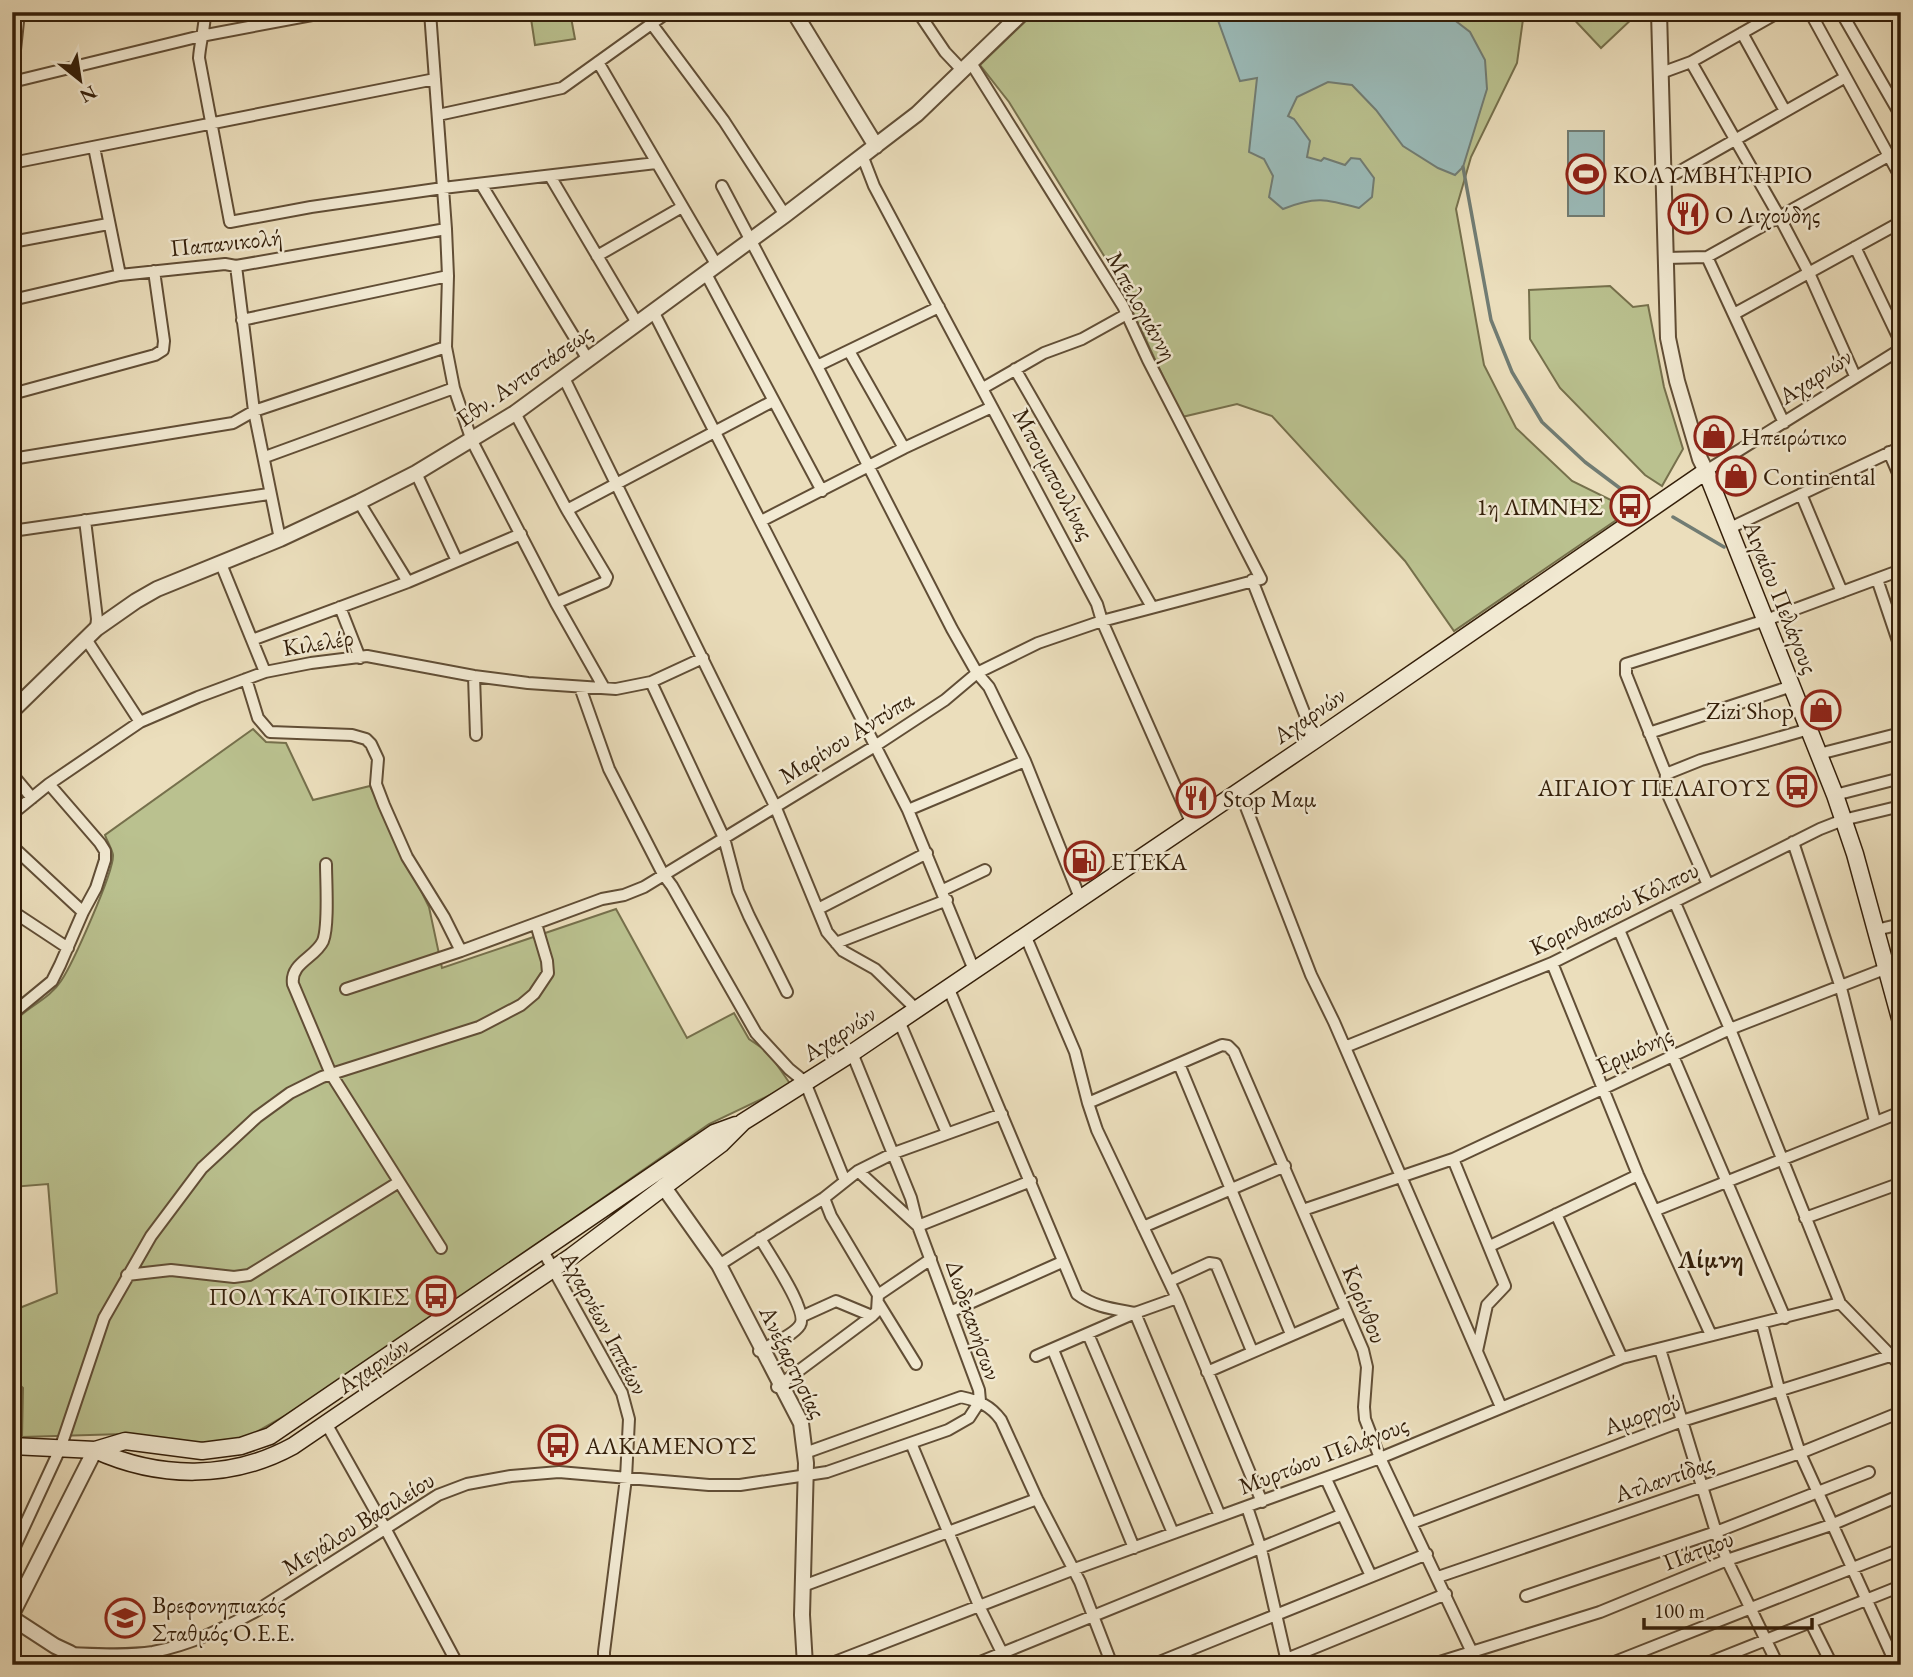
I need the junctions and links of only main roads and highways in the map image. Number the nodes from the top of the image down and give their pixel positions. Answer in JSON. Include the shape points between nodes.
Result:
{"nodes":[{"id":1,"x":1706,"y":471,"type":"joint"},
{"id":2,"x":1901,"y":1021,"type":"edge"},
{"id":3,"x":743,"y":1122,"type":"junction"},
{"id":4,"x":12,"y":1446,"type":"edge"},
{"id":5,"x":96,"y":1450,"type":"junction"}],
"edges":[{"from":1,"to":2,"type":"main road","name":"Αιγαίου Πελάγους","via":[[1835,794]]},
{"from":1,"to":3,"type":"main road","name":"Αχαρνών","via":[[852,1053]]},
{"from":3,"to":5,"type":"main road","name":"Αχαρνών","via":[[714,1133],[270,1436],[221,1450],[125,1441]]},
{"from":3,"to":5,"type":"main road","name":"Αχαρνών","via":[[721,1144],[554,1269],[277,1455],[236,1469],[172,1471],[122,1462]]},
{"from":4,"to":5,"type":"main road","name":"Αχαρνών"}]}
